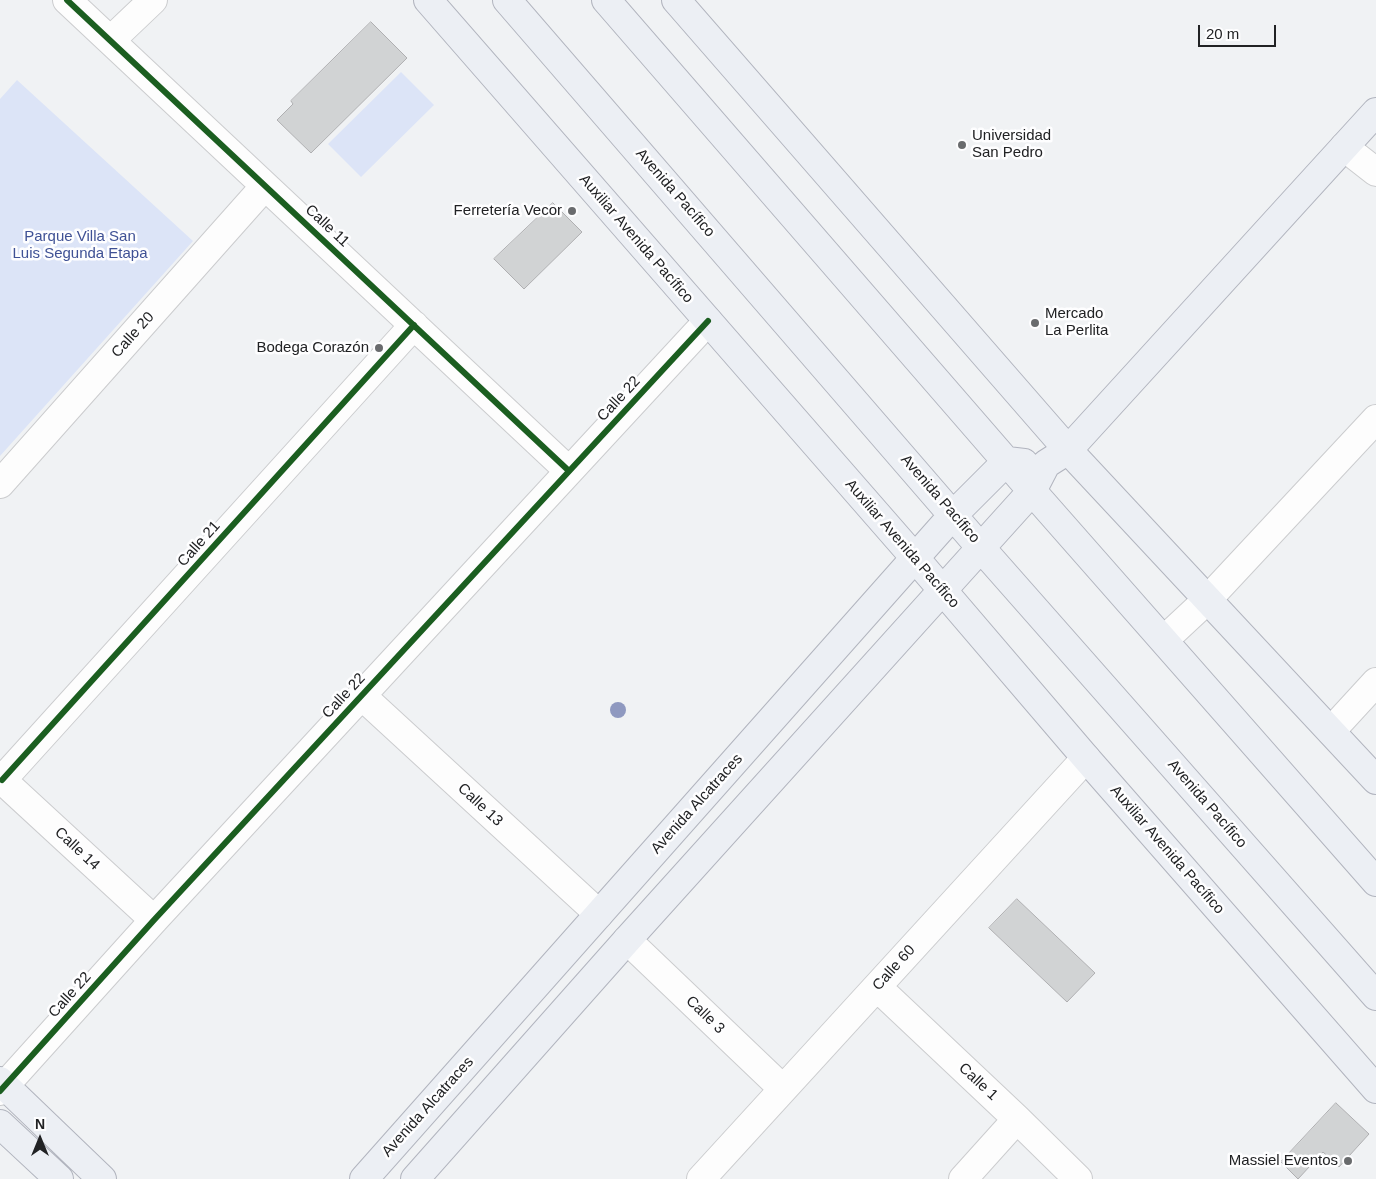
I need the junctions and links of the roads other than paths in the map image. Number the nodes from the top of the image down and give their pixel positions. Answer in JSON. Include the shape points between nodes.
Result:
{"nodes":[{"id":1,"x":67,"y":0,"type":"edge"},
{"id":2,"x":153,"y":0,"type":"edge"},
{"id":3,"x":428,"y":0,"type":"edge"},
{"id":4,"x":507,"y":0,"type":"edge"},
{"id":5,"x":606,"y":0,"type":"edge"},
{"id":6,"x":676,"y":0,"type":"edge"},
{"id":7,"x":111,"y":40,"type":"junction"},
{"id":8,"x":1376,"y":112,"type":"edge"},
{"id":9,"x":1344,"y":147,"type":"junction"},
{"id":10,"x":1376,"y":172,"type":"edge"},
{"id":11,"x":266,"y":186,"type":"junction"},
{"id":12,"x":708,"y":321,"type":"junction"},
{"id":13,"x":414,"y":325,"type":"junction"},
{"id":14,"x":1376,"y":419,"type":"edge"},
{"id":15,"x":1068,"y":450,"type":"junction"},
{"id":16,"x":1007,"y":461,"type":"junction"},
{"id":17,"x":1046,"y":464,"type":"junction"},
{"id":18,"x":569,"y":471,"type":"junction"},
{"id":19,"x":0,"y":484,"type":"edge"},
{"id":20,"x":1032,"y":491,"type":"junction"},
{"id":21,"x":953,"y":515,"type":"junction"},
{"id":22,"x":981,"y":548,"type":"junction"},
{"id":23,"x":915,"y":558,"type":"junction"},
{"id":24,"x":942,"y":591,"type":"junction"},
{"id":25,"x":1208,"y":600,"type":"junction"},
{"id":26,"x":1164,"y":640,"type":"junction"},
{"id":27,"x":1376,"y":682,"type":"edge"},
{"id":28,"x":362,"y":696,"type":"junction"},
{"id":29,"x":1331,"y":731,"type":"junction"},
{"id":30,"x":1086,"y":758,"type":"junction"},
{"id":31,"x":1,"y":779,"type":"edge"},
{"id":32,"x":1376,"y":780,"type":"edge"},
{"id":33,"x":1376,"y":882,"type":"edge"},
{"id":34,"x":599,"y":914,"type":"junction"},
{"id":35,"x":154,"y":920,"type":"junction"},
{"id":36,"x":627,"y":940,"type":"junction"},
{"id":37,"x":877,"y":987,"type":"junction"},
{"id":38,"x":1376,"y":996,"type":"edge"},
{"id":39,"x":2,"y":1086,"type":"edge"},
{"id":40,"x":783,"y":1089,"type":"junction"},
{"id":41,"x":1376,"y":1089,"type":"edge"},
{"id":42,"x":1018,"y":1119,"type":"junction"},
{"id":43,"x":0,"y":1124,"type":"edge"},
{"id":44,"x":59,"y":1179,"type":"edge"},
{"id":45,"x":102,"y":1179,"type":"edge"},
{"id":46,"x":364,"y":1179,"type":"edge"},
{"id":47,"x":416,"y":1179,"type":"edge"},
{"id":48,"x":701,"y":1179,"type":"edge"},
{"id":49,"x":963,"y":1179,"type":"edge"},
{"id":50,"x":1078,"y":1179,"type":"edge"}],
"edges":[{"from":1,"to":7,"type":"street","name":"Calle 11"},
{"from":2,"to":7,"type":"street"},
{"from":3,"to":12,"type":"main road","name":"Auxiliar Avenida Pacífico"},
{"from":4,"to":21,"type":"main road","name":"Avenida Pacífico"},
{"from":5,"to":16,"type":"main road"},
{"from":6,"to":15,"type":"main road"},
{"from":7,"to":11,"type":"street","name":"Calle 11"},
{"from":8,"to":9,"type":"main road"},
{"from":9,"to":10,"type":"street"},
{"from":9,"to":15,"type":"main road"},
{"from":11,"to":13,"type":"street","name":"Calle 11"},
{"from":11,"to":19,"type":"street","name":"Calle 20"},
{"from":12,"to":18,"type":"street","name":"Calle 22"},
{"from":12,"to":23,"type":"main road","name":"Auxiliar Avenida Pacífico"},
{"from":13,"to":18,"type":"street","name":"Calle 11"},
{"from":13,"to":31,"type":"street","name":"Calle 21"},
{"from":14,"to":25,"type":"street"},
{"from":15,"to":17,"type":"main road"},
{"from":15,"to":25,"type":"main road"},
{"from":16,"to":17,"type":"main road"},
{"from":16,"to":20,"type":"main road"},
{"from":16,"to":21,"type":"main road","name":"Avenida Alcatraces"},
{"from":17,"to":20,"type":"main road"},
{"from":18,"to":28,"type":"street","name":"Calle 22"},
{"from":20,"to":22,"type":"main road"},
{"from":20,"to":26,"type":"main road"},
{"from":21,"to":22,"type":"main road","name":"Avenida Pacífico"},
{"from":21,"to":23,"type":"main road","name":"Avenida Alcatraces"},
{"from":22,"to":24,"type":"main road"},
{"from":22,"to":38,"type":"main road","name":"Avenida Pacífico"},
{"from":23,"to":24,"type":"main road","name":"Auxiliar Avenida Pacífico"},
{"from":23,"to":34,"type":"main road","name":"Avenida Alcatraces"},
{"from":24,"to":30,"type":"main road","name":"Auxiliar Avenida Pacífico"},
{"from":24,"to":36,"type":"main road"},
{"from":25,"to":26,"type":"street"},
{"from":25,"to":29,"type":"main road"},
{"from":26,"to":33,"type":"main road"},
{"from":27,"to":29,"type":"street"},
{"from":28,"to":34,"type":"street","name":"Calle 13"},
{"from":28,"to":35,"type":"street","name":"Calle 22"},
{"from":29,"to":32,"type":"main road"},
{"from":30,"to":37,"type":"street","name":"Calle 60"},
{"from":30,"to":41,"type":"main road","name":"Auxiliar Avenida Pacífico"},
{"from":31,"to":35,"type":"street","name":"Calle 14"},
{"from":34,"to":46,"type":"main road","name":"Avenida Alcatraces"},
{"from":35,"to":39,"type":"street","name":"Calle 22"},
{"from":36,"to":40,"type":"street","name":"Calle 3"},
{"from":36,"to":47,"type":"main road"},
{"from":37,"to":40,"type":"street","name":"Calle 60"},
{"from":37,"to":42,"type":"street","name":"Calle 1"},
{"from":39,"to":45,"type":"main road"},
{"from":40,"to":48,"type":"street","name":"Calle 60"},
{"from":42,"to":49,"type":"street"},
{"from":42,"to":50,"type":"street","name":"Calle 1"},
{"from":43,"to":44,"type":"main road"}]}
